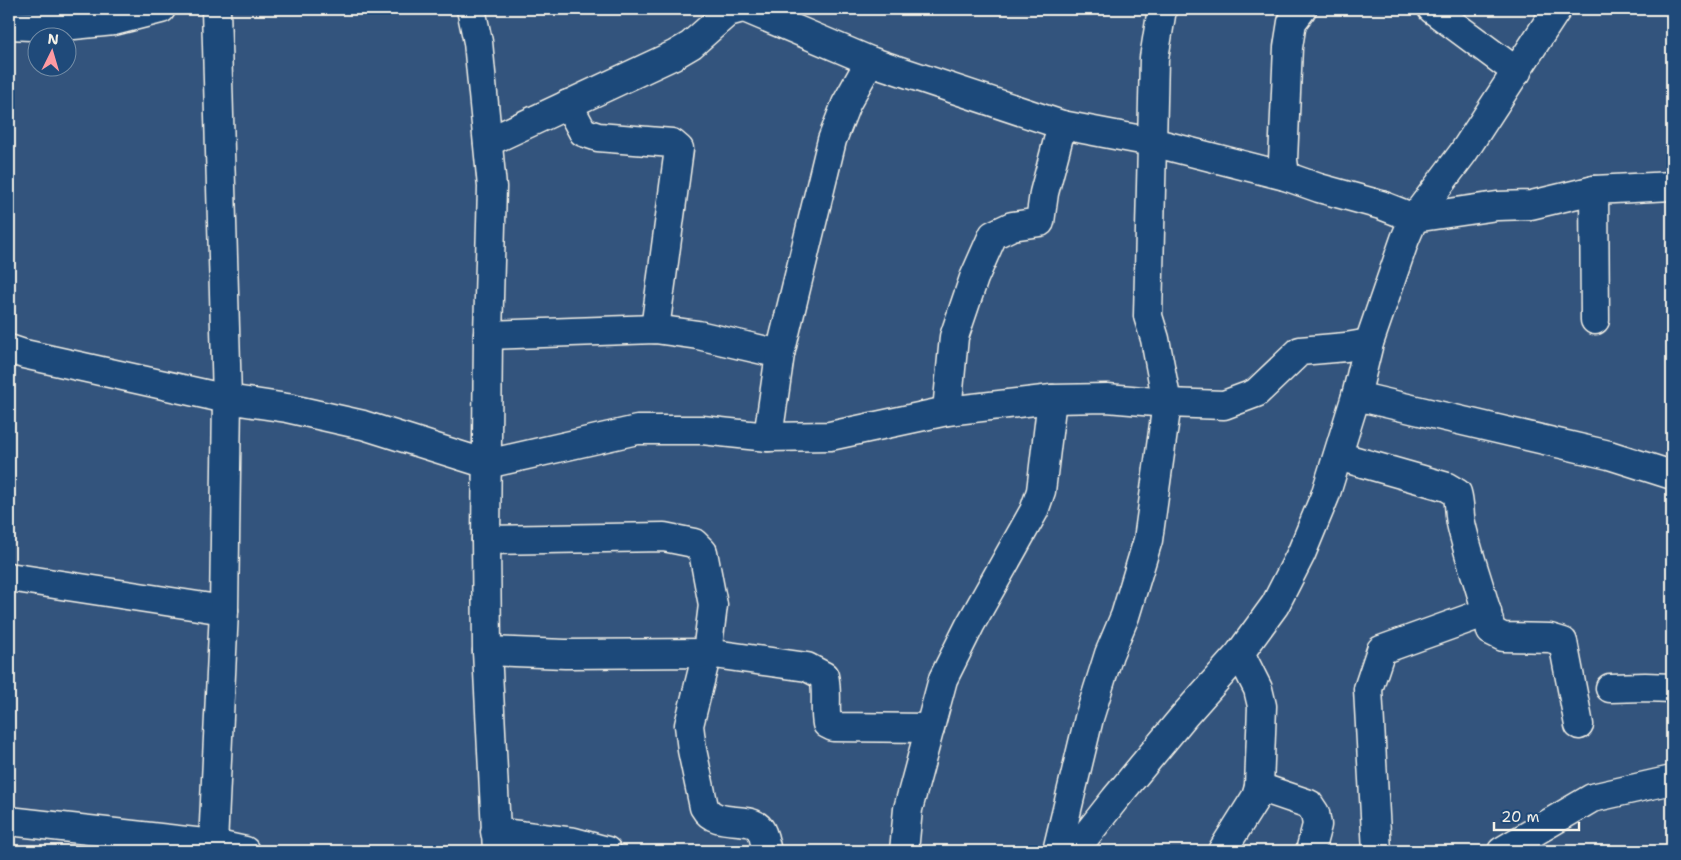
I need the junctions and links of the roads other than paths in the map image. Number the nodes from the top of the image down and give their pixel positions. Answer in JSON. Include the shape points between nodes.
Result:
{"nodes":[{"id":1,"x":161,"y":9,"type":"edge"},
{"id":2,"x":216,"y":9,"type":"edge"},
{"id":3,"x":471,"y":9,"type":"edge"},
{"id":4,"x":739,"y":9,"type":"edge"},
{"id":5,"x":747,"y":9,"type":"edge"},
{"id":6,"x":1162,"y":9,"type":"edge"},
{"id":7,"x":1302,"y":9,"type":"edge"},
{"id":8,"x":1432,"y":9,"type":"edge"},
{"id":9,"x":1557,"y":9,"type":"edge"},
{"id":10,"x":9,"y":25,"type":"edge"},
{"id":11,"x":870,"y":61,"type":"junction"},
{"id":12,"x":1517,"y":72,"type":"junction"},
{"id":13,"x":568,"y":104,"type":"junction"},
{"id":14,"x":1062,"y":124,"type":"junction"},
{"id":15,"x":488,"y":142,"type":"junction"},
{"id":16,"x":1152,"y":142,"type":"junction"},
{"id":17,"x":1285,"y":176,"type":"junction"},
{"id":18,"x":1672,"y":186,"type":"edge"},
{"id":19,"x":1594,"y":190,"type":"junction"},
{"id":20,"x":1414,"y":218,"type":"junction"},
{"id":21,"x":1595,"y":320,"type":"dead end"},
{"id":22,"x":655,"y":328,"type":"junction"},
{"id":23,"x":488,"y":335,"type":"junction"},
{"id":24,"x":1369,"y":342,"type":"junction"},
{"id":25,"x":9,"y":349,"type":"edge"},
{"id":26,"x":780,"y":354,"type":"junction"},
{"id":27,"x":1356,"y":396,"type":"junction"},
{"id":28,"x":1052,"y":399,"type":"junction"},
{"id":29,"x":227,"y":400,"type":"junction"},
{"id":30,"x":1168,"y":403,"type":"junction"},
{"id":31,"x":947,"y":411,"type":"junction"},
{"id":32,"x":768,"y":437,"type":"junction"},
{"id":33,"x":1338,"y":456,"type":"junction"},
{"id":34,"x":486,"y":464,"type":"junction"},
{"id":35,"x":1672,"y":475,"type":"edge"},
{"id":36,"x":486,"y":540,"type":"junction"},
{"id":37,"x":9,"y":577,"type":"edge"},
{"id":38,"x":224,"y":610,"type":"junction"},
{"id":39,"x":1488,"y":612,"type":"junction"},
{"id":40,"x":487,"y":651,"type":"junction"},
{"id":41,"x":1240,"y":652,"type":"junction"},
{"id":42,"x":707,"y":654,"type":"junction"},
{"id":43,"x":1610,"y":688,"type":"dead end"},
{"id":44,"x":1672,"y":688,"type":"edge"},
{"id":45,"x":1578,"y":725,"type":"dead end"},
{"id":46,"x":930,"y":728,"type":"junction"},
{"id":47,"x":1672,"y":780,"type":"edge"},
{"id":48,"x":1259,"y":787,"type":"junction"},
{"id":49,"x":9,"y":821,"type":"edge"},
{"id":50,"x":496,"y":842,"type":"edge"},
{"id":51,"x":213,"y":844,"type":"junction"},
{"id":52,"x":245,"y":851,"type":"edge"},
{"id":53,"x":607,"y":851,"type":"edge"},
{"id":54,"x":767,"y":851,"type":"edge"},
{"id":55,"x":904,"y":851,"type":"edge"},
{"id":56,"x":1057,"y":851,"type":"edge"},
{"id":57,"x":1074,"y":851,"type":"edge"},
{"id":58,"x":1222,"y":851,"type":"edge"},
{"id":59,"x":1310,"y":851,"type":"edge"},
{"id":60,"x":1377,"y":851,"type":"edge"},
{"id":61,"x":1502,"y":851,"type":"edge"}],
"edges":[{"from":1,"to":10,"type":"street","via":[[114,21],[53,27]]},
{"from":2,"to":29,"type":"street"},
{"from":3,"to":15,"type":"street","via":[[478,42]]},
{"from":4,"to":13,"type":"street","via":[[728,12],[691,45],[674,55]]},
{"from":5,"to":11,"type":"street"},
{"from":6,"to":16,"type":"street","via":[[1154,58]]},
{"from":7,"to":17,"type":"street","via":[[1292,22],[1288,47]]},
{"from":8,"to":12,"type":"street"},
{"from":9,"to":12,"type":"street"},
{"from":11,"to":14,"type":"street"},
{"from":11,"to":26,"type":"street","via":[[846,104],[832,140]]},
{"from":12,"to":20,"type":"street","via":[[1463,154]]},
{"from":13,"to":15,"type":"street"},
{"from":13,"to":22,"type":"street","via":[[583,132],[598,137],[672,143],[679,150]]},
{"from":14,"to":16,"type":"street"},
{"from":14,"to":31,"type":"street","via":[[1040,222],[1012,226],[993,235],[974,278],[954,337]]},
{"from":15,"to":23,"type":"street","via":[[492,187]]},
{"from":16,"to":17,"type":"street"},
{"from":16,"to":30,"type":"street","via":[[1148,316]]},
{"from":17,"to":20,"type":"street"},
{"from":18,"to":19,"type":"street"},
{"from":19,"to":20,"type":"street","via":[[1531,204]]},
{"from":19,"to":21,"type":"street"},
{"from":20,"to":24,"type":"street"},
{"from":22,"to":23,"type":"street"},
{"from":22,"to":26,"type":"street"},
{"from":23,"to":34,"type":"street"},
{"from":24,"to":27,"type":"street"},
{"from":24,"to":30,"type":"street","via":[[1300,351],[1256,392],[1224,405]]},
{"from":25,"to":29,"type":"street"},
{"from":26,"to":32,"type":"street"},
{"from":27,"to":33,"type":"street"},
{"from":27,"to":35,"type":"street","via":[[1609,455]]},
{"from":28,"to":30,"type":"street","via":[[1107,398]]},
{"from":28,"to":31,"type":"street"},
{"from":28,"to":46,"type":"street","via":[[1042,482],[1034,511],[943,679]]},
{"from":29,"to":34,"type":"street","via":[[287,408],[363,425]]},
{"from":29,"to":38,"type":"street"},
{"from":30,"to":56,"type":"street","via":[[1148,540],[1126,616],[1109,654],[1089,718]]},
{"from":31,"to":32,"type":"street","via":[[830,436]]},
{"from":32,"to":34,"type":"street","via":[[702,430],[637,430]]},
{"from":33,"to":39,"type":"street","via":[[1448,487],[1457,493],[1461,522]]},
{"from":33,"to":41,"type":"street","via":[[1301,554],[1274,605]]},
{"from":34,"to":36,"type":"street"},
{"from":36,"to":40,"type":"street"},
{"from":36,"to":42,"type":"street","via":[[664,537],[694,543],[703,552],[713,605]]},
{"from":37,"to":38,"type":"street"},
{"from":38,"to":51,"type":"street"},
{"from":39,"to":45,"type":"street","via":[[1491,631],[1503,637],[1550,638],[1563,642]]},
{"from":39,"to":60,"type":"street","via":[[1381,650],[1368,690]]},
{"from":40,"to":42,"type":"street"},
{"from":40,"to":50,"type":"street"},
{"from":41,"to":48,"type":"street","via":[[1258,689],[1262,706]]},
{"from":41,"to":57,"type":"street"},
{"from":42,"to":46,"type":"street","via":[[806,668],[824,676],[827,724],[833,727]]},
{"from":42,"to":54,"type":"street","via":[[689,725],[704,807],[708,814],[717,818],[753,823],[761,829]]},
{"from":43,"to":44,"type":"street"},
{"from":46,"to":55,"type":"street","via":[[908,810]]},
{"from":47,"to":61,"type":"street","via":[[1592,798]]},
{"from":48,"to":58,"type":"street"},
{"from":48,"to":59,"type":"street","via":[[1309,804],[1315,813],[1316,825]]},
{"from":49,"to":51,"type":"street"},
{"from":50,"to":53,"type":"street","via":[[574,842]]},
{"from":51,"to":52,"type":"street"}]}
